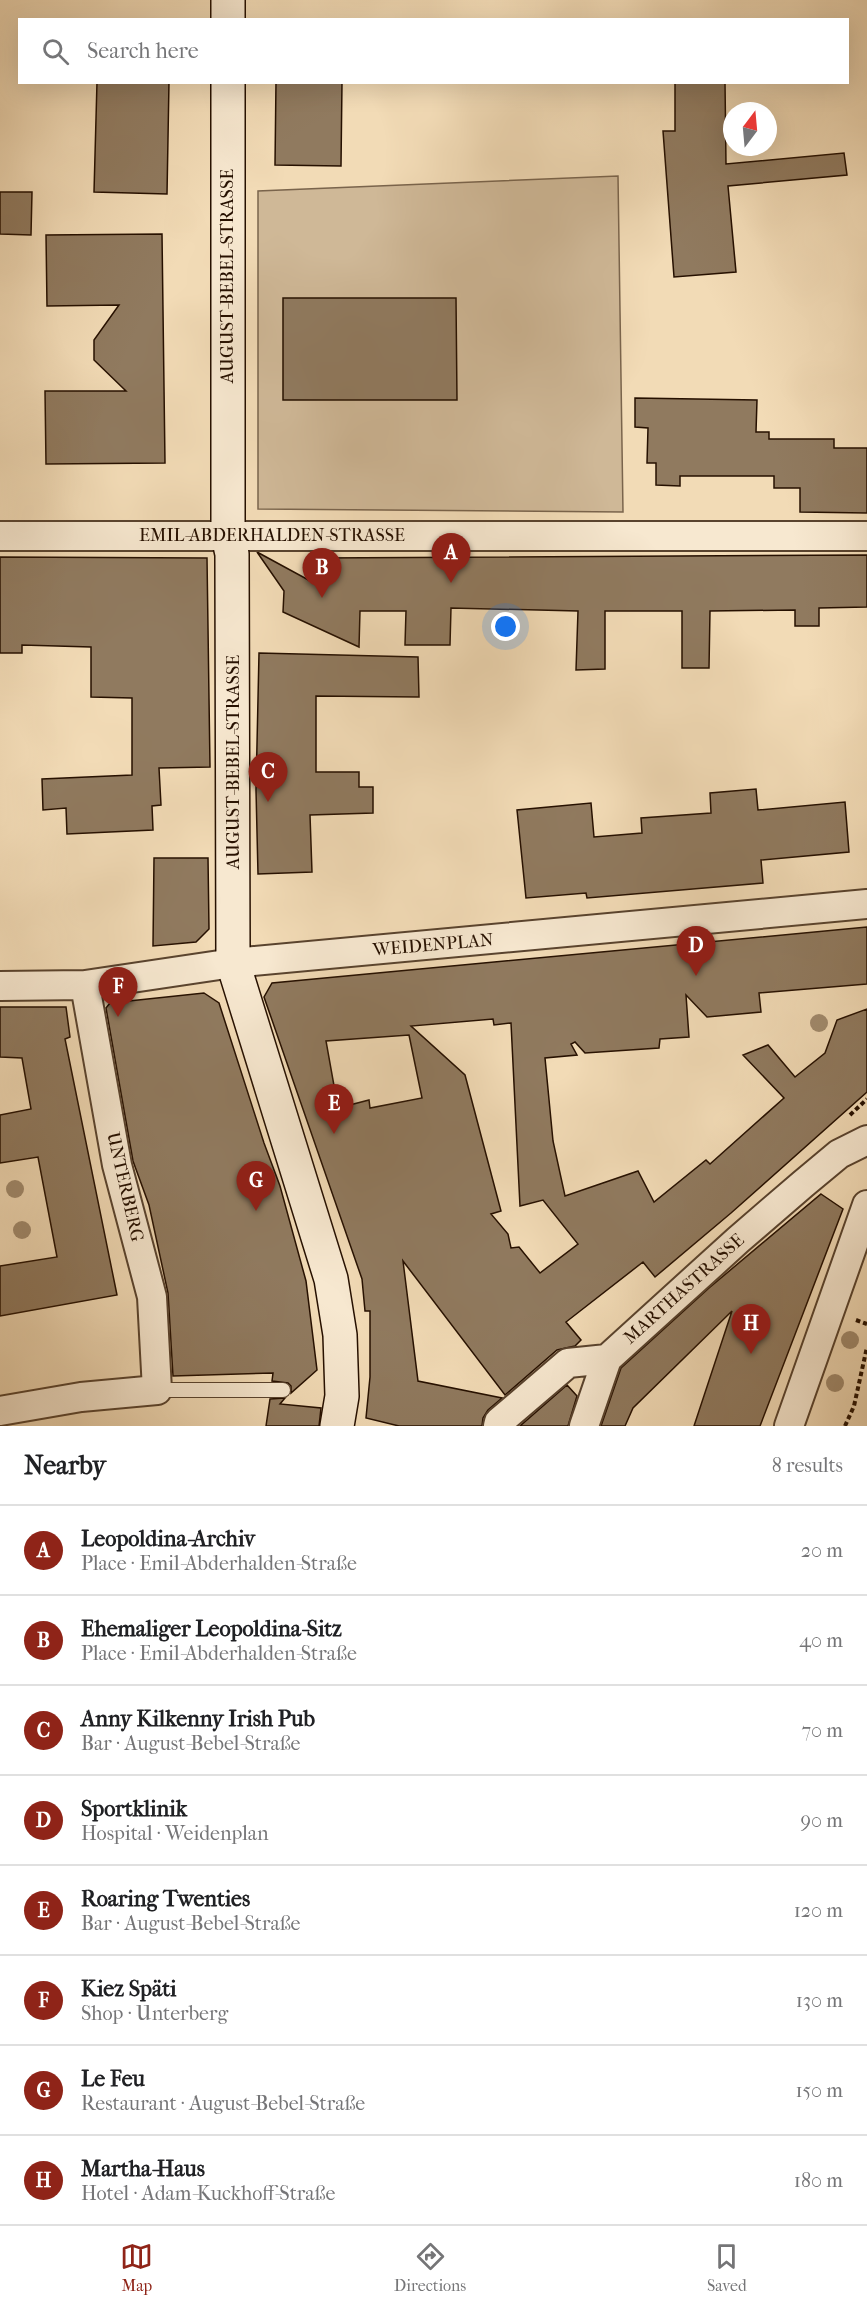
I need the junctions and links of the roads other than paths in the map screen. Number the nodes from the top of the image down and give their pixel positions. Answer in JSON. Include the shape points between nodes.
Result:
{"nodes":[{"id":1,"x":228,"y":0,"type":"edge"},
{"id":2,"x":228,"y":18,"type":"edge"},
{"id":3,"x":228,"y":84,"type":"edge"},
{"id":4,"x":0,"y":536,"type":"edge"},
{"id":5,"x":228,"y":536,"type":"junction"},
{"id":6,"x":867,"y":536,"type":"edge"},
{"id":7,"x":867,"y":904,"type":"edge"},
{"id":8,"x":233,"y":963,"type":"junction"},
{"id":9,"x":0,"y":986,"type":"edge"},
{"id":10,"x":85,"y":986,"type":"junction"},
{"id":11,"x":867,"y":1140,"type":"edge"},
{"id":12,"x":867,"y":1205,"type":"edge"},
{"id":13,"x":607,"y":1359,"type":"junction"},
{"id":14,"x":157,"y":1390,"type":"junction"},
{"id":15,"x":283,"y":1390,"type":"dead end"},
{"id":16,"x":0,"y":1411,"type":"edge"},
{"id":17,"x":337,"y":1426,"type":"edge"},
{"id":18,"x":498,"y":1426,"type":"edge"},
{"id":19,"x":584,"y":1426,"type":"edge"},
{"id":20,"x":789,"y":1426,"type":"edge"}],
"edges":[{"from":1,"to":2,"type":"street"},
{"from":3,"to":5,"type":"street","name":"AUGUST-BEBEL-STRASSE"},
{"from":4,"to":5,"type":"street","name":"EMIL-ABDERHALDEN-STRASSE"},
{"from":5,"to":6,"type":"street","name":"EMIL-ABDERHALDEN-STRASSE"},
{"from":5,"to":8,"type":"street","name":"AUGUST-BEBEL-STRASSE","via":[[232,554]]},
{"from":7,"to":8,"type":"street","name":"WEIDENPLAN"},
{"from":8,"to":10,"type":"street","name":"WEIDENPLAN"},
{"from":8,"to":17,"type":"street","name":"AUGUST-BEBEL-STRASSE","via":[[331,1279],[340,1335],[342,1396]]},
{"from":9,"to":10,"type":"street","name":"WEIDENPLAN"},
{"from":10,"to":14,"type":"street","name":"UNTERBERG","via":[[117,1165],[152,1297]]},
{"from":11,"to":13,"type":"street","name":"MARTHASTRASSE","via":[[839,1154],[803,1184]]},
{"from":12,"to":20,"type":"street"},
{"from":13,"to":18,"type":"street","via":[[568,1364]]},
{"from":13,"to":19,"type":"street"},
{"from":14,"to":15,"type":"lane"},
{"from":14,"to":16,"type":"street","via":[[81,1396]]}]}
